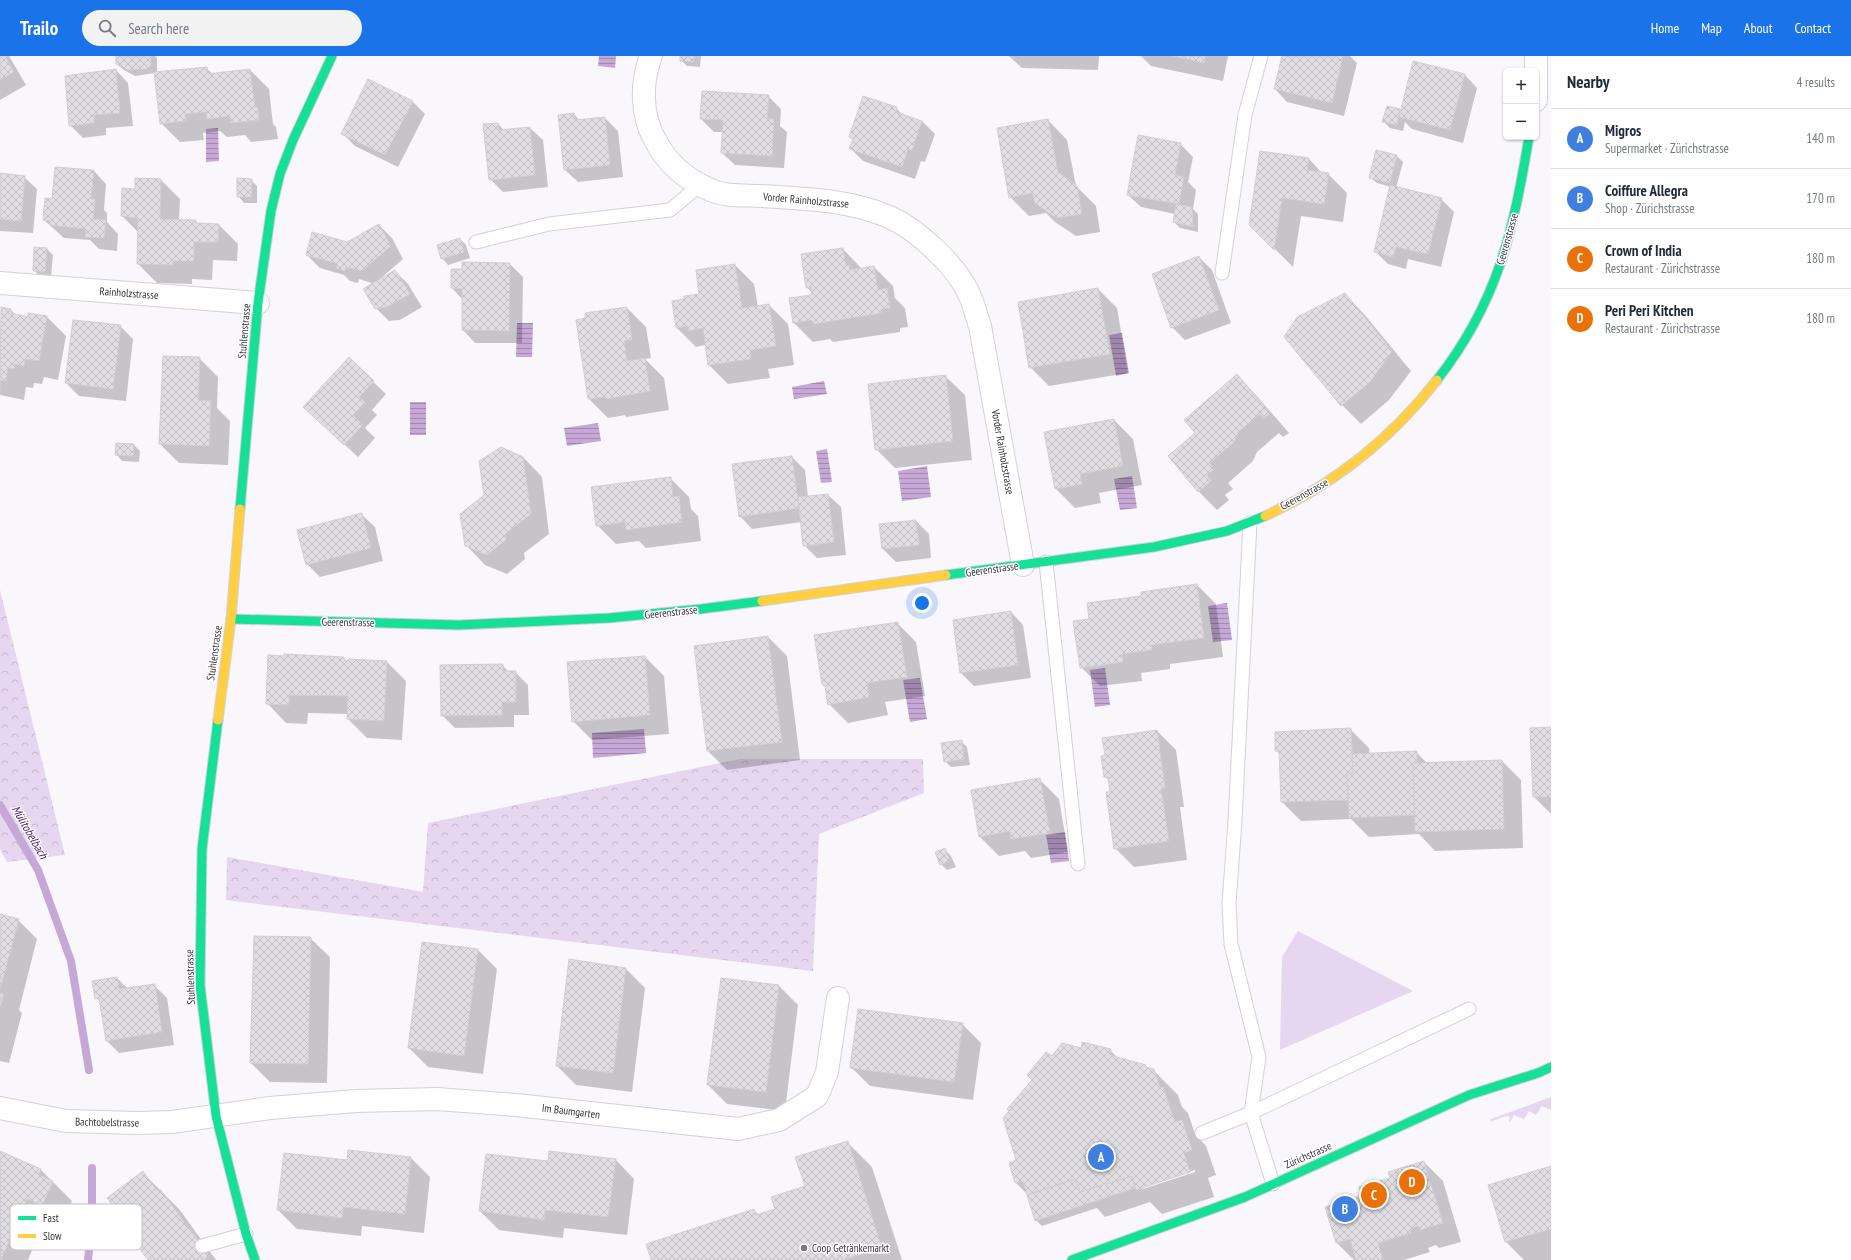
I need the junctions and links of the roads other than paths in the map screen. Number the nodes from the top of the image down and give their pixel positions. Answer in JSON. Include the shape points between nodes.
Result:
{"nodes":[{"id":1,"x":332,"y":56,"type":"edge"},
{"id":2,"x":651,"y":56,"type":"edge"},
{"id":3,"x":1260,"y":56,"type":"edge"},
{"id":4,"x":1536,"y":56,"type":"edge"},
{"id":5,"x":1536,"y":68,"type":"edge"},
{"id":6,"x":1528,"y":140,"type":"edge"},
{"id":7,"x":700,"y":185,"type":"junction"},
{"id":8,"x":476,"y":242,"type":"dead end"},
{"id":9,"x":1222,"y":273,"type":"dead end"},
{"id":10,"x":0,"y":283,"type":"edge"},
{"id":11,"x":258,"y":302,"type":"junction"},
{"id":12,"x":1250,"y":523,"type":"junction"},
{"id":13,"x":1046,"y":562,"type":"junction"},
{"id":14,"x":1023,"y":565,"type":"junction"},
{"id":15,"x":231,"y":619,"type":"junction"},
{"id":16,"x":1078,"y":864,"type":"dead end"},
{"id":17,"x":838,"y":998,"type":"dead end"},
{"id":18,"x":1469,"y":1009,"type":"dead end"},
{"id":19,"x":1551,"y":1067,"type":"edge"},
{"id":20,"x":0,"y":1108,"type":"edge"},
{"id":21,"x":1251,"y":1113,"type":"junction"},
{"id":22,"x":216,"y":1116,"type":"junction"},
{"id":23,"x":1202,"y":1133,"type":"dead end"},
{"id":24,"x":1274,"y":1184,"type":"junction"},
{"id":25,"x":246,"y":1234,"type":"junction"},
{"id":26,"x":202,"y":1246,"type":"dead end"},
{"id":27,"x":255,"y":1260,"type":"edge"},
{"id":28,"x":1072,"y":1260,"type":"edge"}],
"edges":[{"from":1,"to":11,"type":"street","name":"Stuhlenstrasse","via":[[292,140],[280,174],[271,211]]},
{"from":2,"to":7,"type":"street","name":"Vorder Rainholzstrasse","via":[[644,93],[644,108],[649,128],[659,149],[668,160],[680,173]]},
{"from":3,"to":9,"type":"lane","via":[[1245,115]]},
{"from":4,"to":5,"type":"street"},
{"from":6,"to":12,"type":"street","name":"Geerenstrasse","via":[[1509,239],[1491,291],[1468,339],[1435,385],[1399,426],[1355,463],[1311,494]]},
{"from":7,"to":8,"type":"lane","via":[[670,210],[549,224]]},
{"from":7,"to":14,"type":"street","name":"Vorder Rainholzstrasse","via":[[712,191],[729,194],[856,205],[888,216],[923,238],[948,264],[969,293],[980,326]]},
{"from":10,"to":11,"type":"street","name":"Rainholzstrasse"},
{"from":11,"to":15,"type":"street","name":"Stuhlenstrasse"},
{"from":12,"to":13,"type":"street","name":"Geerenstrasse","via":[[1161,546]]},
{"from":12,"to":21,"type":"lane","via":[[1229,904],[1231,944],[1259,1057]]},
{"from":13,"to":14,"type":"street","name":"Geerenstrasse"},
{"from":13,"to":16,"type":"lane"},
{"from":14,"to":15,"type":"street","name":"Geerenstrasse","via":[[701,609],[609,618],[459,625]]},
{"from":15,"to":22,"type":"street","name":"Stuhlenstrasse","via":[[202,849],[200,985]]},
{"from":17,"to":22,"type":"street","name":"Im Baumgarten","via":[[827,1072],[817,1096],[779,1120],[738,1129],[516,1104],[437,1099],[356,1101],[270,1108]]},
{"from":18,"to":21,"type":"lane"},
{"from":19,"to":24,"type":"street","name":"Zürichstrasse","via":[[1469,1095]]},
{"from":20,"to":22,"type":"street","name":"Bachtobelstrasse","via":[[66,1121],[172,1122]]},
{"from":21,"to":23,"type":"lane"},
{"from":21,"to":24,"type":"lane"},
{"from":22,"to":25,"type":"street","name":"Stuhlenstrasse"},
{"from":24,"to":28,"type":"street","name":"Zürichstrasse"},
{"from":25,"to":26,"type":"lane"},
{"from":25,"to":27,"type":"street","name":"Stuhlenstrasse"}]}
